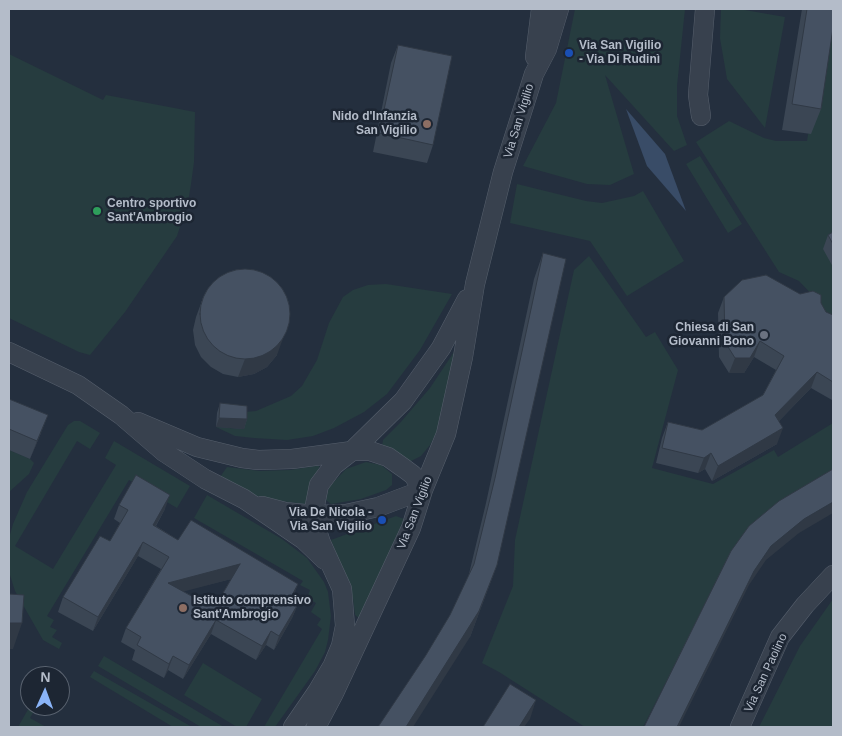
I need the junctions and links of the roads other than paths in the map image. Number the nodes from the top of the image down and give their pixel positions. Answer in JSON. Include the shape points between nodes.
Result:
{"nodes":[{"id":1,"x":541,"y":9,"type":"edge"},
{"id":2,"x":559,"y":9,"type":"edge"},
{"id":3,"x":705,"y":9,"type":"edge"},
{"id":4,"x":534,"y":74,"type":"junction"},
{"id":5,"x":701,"y":116,"type":"dead end"},
{"id":6,"x":475,"y":284,"type":"junction"},
{"id":7,"x":9,"y":352,"type":"edge"},
{"id":8,"x":121,"y":414,"type":"junction"},
{"id":9,"x":352,"y":451,"type":"junction"},
{"id":10,"x":423,"y":490,"type":"junction"},
{"id":11,"x":244,"y":499,"type":"junction"},
{"id":12,"x":315,"y":515,"type":"junction"},
{"id":13,"x":333,"y":568,"type":"junction"},
{"id":14,"x":833,"y":576,"type":"edge"},
{"id":15,"x":293,"y":727,"type":"edge"},
{"id":16,"x":316,"y":727,"type":"edge"},
{"id":17,"x":740,"y":727,"type":"edge"}],
"edges":[{"from":1,"to":4,"type":"street","name":"Via San Vigilio"},
{"from":2,"to":4,"type":"street","name":"Via San Vigilio","via":[[547,50]]},
{"from":3,"to":5,"type":"street","via":[[698,95]]},
{"from":4,"to":6,"type":"street","name":"Via San Vigilio","via":[[503,172]]},
{"from":6,"to":9,"type":"street","name":"Via San Vigilio","via":[[441,348],[403,401]]},
{"from":6,"to":10,"type":"street","name":"Via San Vigilio","via":[[446,434]]},
{"from":7,"to":8,"type":"street","via":[[78,385]]},
{"from":8,"to":9,"type":"street","via":[[197,447],[242,458],[292,459]]},
{"from":8,"to":11,"type":"street","via":[[164,452],[205,479]]},
{"from":9,"to":10,"type":"street","via":[[370,451],[388,458],[413,475]]},
{"from":9,"to":12,"type":"street","name":"Via San Vigilio","via":[[334,465],[319,485]]},
{"from":10,"to":12,"type":"street","via":[[360,512]]},
{"from":10,"to":16,"type":"street","name":"Via San Vigilio","via":[[407,537]]},
{"from":11,"to":12,"type":"street","via":[[285,512]]},
{"from":11,"to":13,"type":"street","via":[[317,550]]},
{"from":12,"to":13,"type":"street","via":[[321,543]]},
{"from":13,"to":15,"type":"street","via":[[342,589],[345,626],[341,646],[318,692]]},
{"from":14,"to":17,"type":"street","name":"Via San Paolino","via":[[780,637]]}]}
